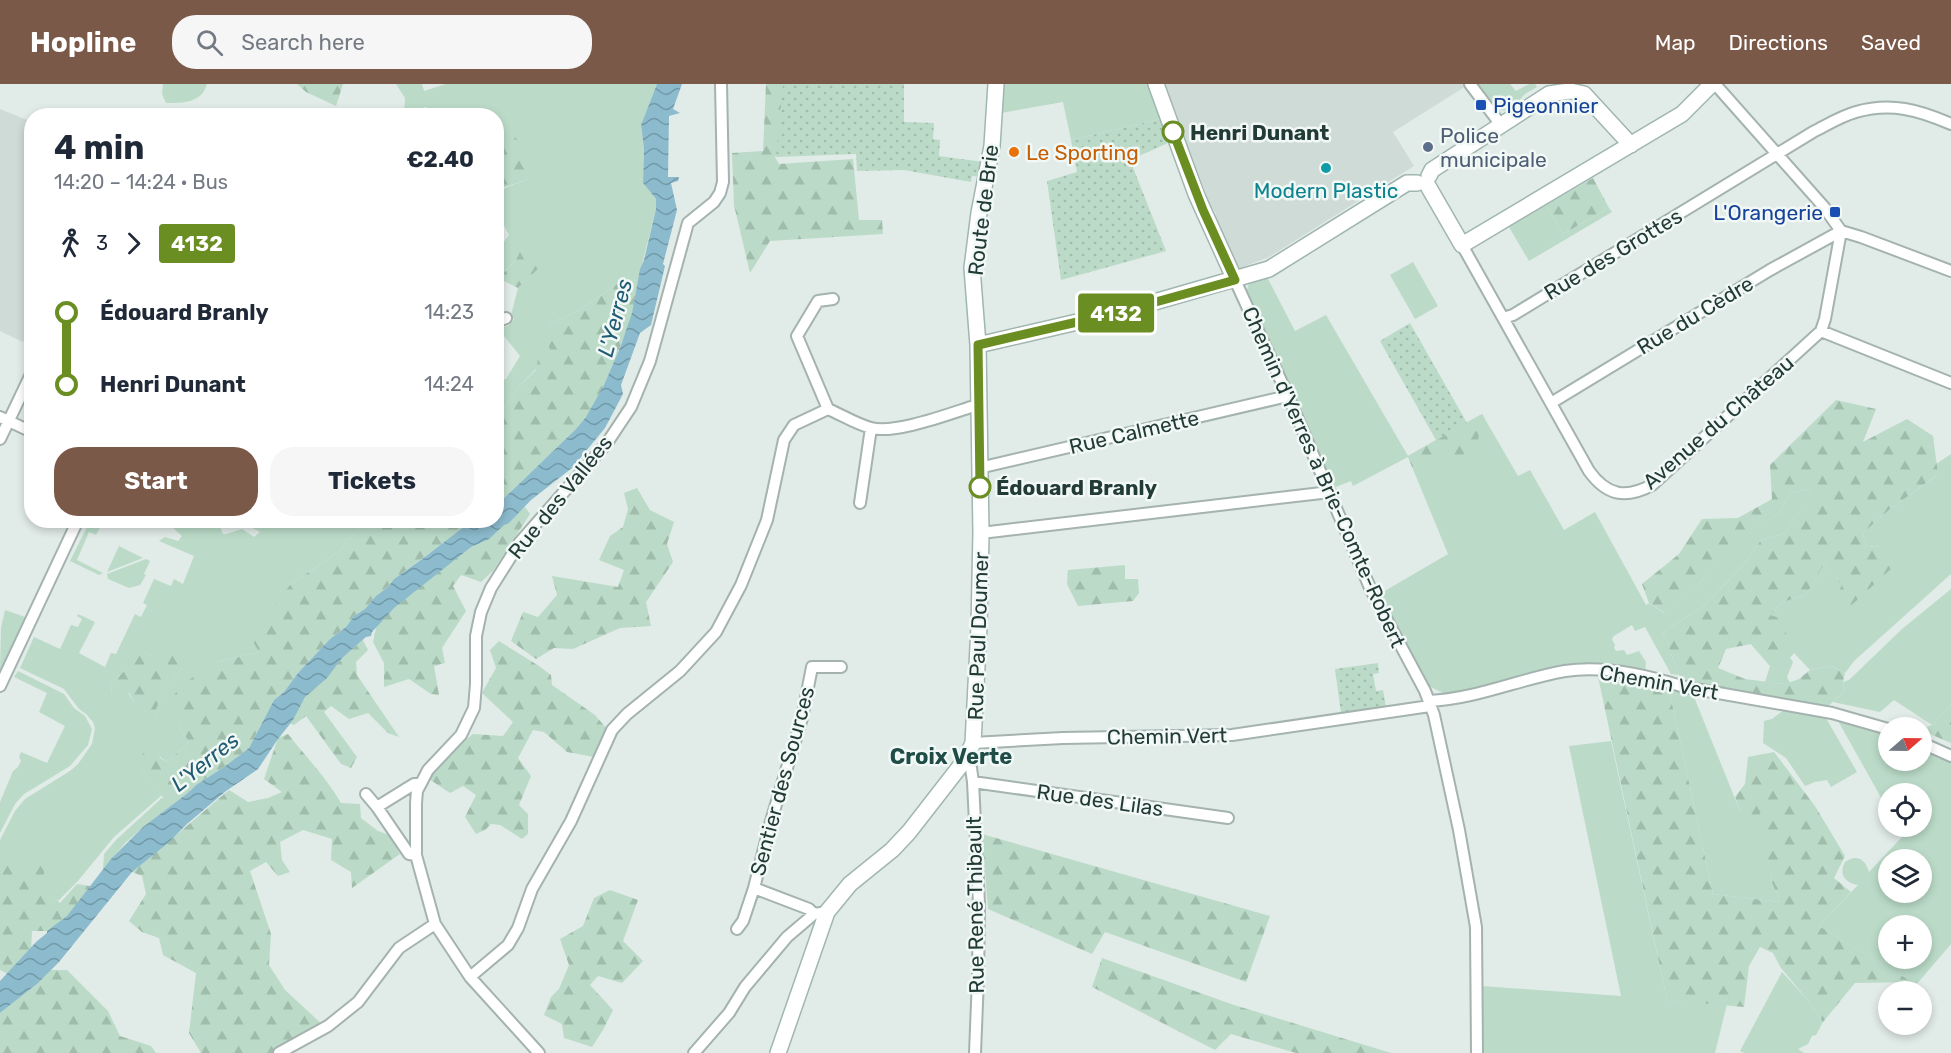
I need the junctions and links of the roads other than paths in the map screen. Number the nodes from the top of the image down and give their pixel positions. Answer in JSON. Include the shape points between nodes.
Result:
{"nodes":[{"id":1,"x":722,"y":84,"type":"edge"},
{"id":2,"x":996,"y":84,"type":"edge"},
{"id":3,"x":1156,"y":84,"type":"edge"},
{"id":4,"x":1470,"y":84,"type":"edge"},
{"id":5,"x":1714,"y":84,"type":"edge"},
{"id":6,"x":1501,"y":124,"type":"junction"},
{"id":7,"x":1951,"y":124,"type":"edge"},
{"id":8,"x":1631,"y":145,"type":"junction"},
{"id":9,"x":1777,"y":155,"type":"junction"},
{"id":10,"x":1425,"y":182,"type":"junction"},
{"id":11,"x":1841,"y":231,"type":"junction"},
{"id":12,"x":1462,"y":245,"type":"junction"},
{"id":13,"x":1951,"y":271,"type":"edge"},
{"id":14,"x":1235,"y":280,"type":"junction"},
{"id":15,"x":833,"y":298,"type":"dead end"},
{"id":16,"x":1503,"y":318,"type":"junction"},
{"id":17,"x":1821,"y":331,"type":"junction"},
{"id":18,"x":978,"y":345,"type":"junction"},
{"id":19,"x":1951,"y":382,"type":"edge"},
{"id":20,"x":24,"y":385,"type":"edge"},
{"id":21,"x":1288,"y":396,"type":"junction"},
{"id":22,"x":1551,"y":403,"type":"junction"},
{"id":23,"x":978,"y":408,"type":"junction"},
{"id":24,"x":828,"y":409,"type":"junction"},
{"id":25,"x":4,"y":419,"type":"edge"},
{"id":26,"x":24,"y":428,"type":"edge"},
{"id":27,"x":871,"y":428,"type":"junction"},
{"id":28,"x":0,"y":439,"type":"edge"},
{"id":29,"x":979,"y":468,"type":"junction"},
{"id":30,"x":1330,"y":492,"type":"junction"},
{"id":31,"x":860,"y":503,"type":"dead end"},
{"id":32,"x":74,"y":528,"type":"edge"},
{"id":33,"x":981,"y":533,"type":"junction"},
{"id":34,"x":841,"y":667,"type":"dead end"},
{"id":35,"x":0,"y":686,"type":"edge"},
{"id":36,"x":1430,"y":703,"type":"junction"},
{"id":37,"x":1878,"y":726,"type":"edge"},
{"id":38,"x":973,"y":744,"type":"junction"},
{"id":39,"x":1932,"y":747,"type":"edge"},
{"id":40,"x":1951,"y":756,"type":"edge"},
{"id":41,"x":965,"y":760,"type":"junction"},
{"id":42,"x":973,"y":782,"type":"junction"},
{"id":43,"x":420,"y":784,"type":"junction"},
{"id":44,"x":366,"y":794,"type":"dead end"},
{"id":45,"x":377,"y":807,"type":"junction"},
{"id":46,"x":1228,"y":818,"type":"dead end"},
{"id":47,"x":417,"y":855,"type":"junction"},
{"id":48,"x":754,"y":888,"type":"junction"},
{"id":49,"x":821,"y":913,"type":"junction"},
{"id":50,"x":435,"y":924,"type":"junction"},
{"id":51,"x":737,"y":929,"type":"dead end"},
{"id":52,"x":470,"y":977,"type":"junction"},
{"id":53,"x":279,"y":1053,"type":"edge"},
{"id":54,"x":538,"y":1053,"type":"edge"},
{"id":55,"x":694,"y":1053,"type":"edge"},
{"id":56,"x":778,"y":1053,"type":"edge"},
{"id":57,"x":975,"y":1053,"type":"edge"},
{"id":58,"x":1477,"y":1053,"type":"edge"}],
"edges":[{"from":1,"to":43,"type":"street","name":"Rue des Vallées","via":[[723,182],[711,206],[688,223],[640,388],[607,443],[520,542],[491,588],[476,636],[474,708],[460,735]]},
{"from":2,"to":18,"type":"street","name":"Route de Brie","via":[[992,146],[972,266]]},
{"from":3,"to":14,"type":"street","via":[[1196,194]]},
{"from":4,"to":6,"type":"street"},
{"from":5,"to":8,"type":"street","via":[[1682,114]]},
{"from":5,"to":9,"type":"street"},
{"from":6,"to":8,"type":"street","via":[[1549,94],[1570,91],[1584,94]]},
{"from":6,"to":10,"type":"street","via":[[1432,170]]},
{"from":7,"to":9,"type":"street","name":"Rue des Grottes","via":[[1920,111],[1899,108],[1855,112]]},
{"from":8,"to":12,"type":"street"},
{"from":9,"to":11,"type":"street"},
{"from":9,"to":16,"type":"street","name":"Rue des Grottes"},
{"from":10,"to":12,"type":"street","name":"Avenue du Château"},
{"from":10,"to":14,"type":"street","via":[[1407,183],[1269,269]]},
{"from":11,"to":13,"type":"street"},
{"from":11,"to":17,"type":"street"},
{"from":11,"to":22,"type":"street","name":"Rue du Cèdre"},
{"from":12,"to":16,"type":"street","name":"Avenue du Château"},
{"from":14,"to":18,"type":"street"},
{"from":14,"to":21,"type":"street","name":"Chemin d'Yerres à Brie-Comte-Robert"},
{"from":15,"to":24,"type":"street","via":[[818,301],[797,336]]},
{"from":16,"to":22,"type":"street","name":"Avenue du Château"},
{"from":17,"to":19,"type":"street"},
{"from":17,"to":22,"type":"street","name":"Avenue du Château","via":[[1652,485],[1638,493],[1621,495],[1596,481]]},
{"from":18,"to":23,"type":"street","name":"Route de Brie"},
{"from":20,"to":25,"type":"street"},
{"from":21,"to":29,"type":"street","name":"Rue Calmette"},
{"from":21,"to":30,"type":"street","name":"Chemin d'Yerres à Brie-Comte-Robert"},
{"from":23,"to":27,"type":"street","via":[[911,424]]},
{"from":23,"to":29,"type":"street","name":"Rue Paul Doumer"},
{"from":24,"to":27,"type":"street"},
{"from":24,"to":52,"type":"street","via":[[794,425],[784,440],[766,520],[741,585],[716,632],[680,671],[612,730],[571,821],[532,890],[518,928],[508,945]]},
{"from":25,"to":26,"type":"street"},
{"from":25,"to":28,"type":"street"},
{"from":27,"to":31,"type":"street"},
{"from":29,"to":33,"type":"street","name":"Rue Paul Doumer"},
{"from":30,"to":33,"type":"street"},
{"from":30,"to":36,"type":"street","name":"Chemin d'Yerres à Brie-Comte-Robert","via":[[1371,590]]},
{"from":32,"to":35,"type":"street"},
{"from":33,"to":38,"type":"street","name":"Rue Paul Doumer"},
{"from":34,"to":48,"type":"street","name":"Sentier des Sources","via":[[812,667],[802,718]]},
{"from":36,"to":37,"type":"street","name":"Chemin Vert","via":[[1565,671],[1593,670],[1662,680]]},
{"from":36,"to":38,"type":"street","name":"Chemin Vert","via":[[1232,735]]},
{"from":36,"to":58,"type":"street","name":"Chemin d'Yerres à Brie-Comte-Robert","via":[[1472,894]]},
{"from":38,"to":41,"type":"street","name":"Rue Paul Doumer"},
{"from":39,"to":40,"type":"street"},
{"from":41,"to":42,"type":"street","name":"Rue René Thibault"},
{"from":41,"to":49,"type":"street","name":"Rue Paul Doumer","via":[[909,832]]},
{"from":42,"to":46,"type":"street","name":"Rue des Lilas"},
{"from":42,"to":57,"type":"street","name":"Rue René Thibault","via":[[979,904]]},
{"from":43,"to":45,"type":"street"},
{"from":43,"to":47,"type":"street","name":"Rue des Vallées","via":[[416,803]]},
{"from":44,"to":45,"type":"street"},
{"from":45,"to":47,"type":"street","via":[[409,854]]},
{"from":47,"to":50,"type":"street","name":"Rue des Vallées"},
{"from":48,"to":49,"type":"street","name":"Sentier des Sources"},
{"from":48,"to":51,"type":"street","name":"Sentier des Sources"},
{"from":49,"to":55,"type":"street","via":[[787,937]]},
{"from":49,"to":56,"type":"street","name":"Rue Paul Doumer"},
{"from":50,"to":52,"type":"street","name":"Rue des Vallées"},
{"from":50,"to":53,"type":"street","via":[[399,948],[358,1002],[328,1026]]},
{"from":52,"to":54,"type":"street","name":"Rue des Vallées"}]}
